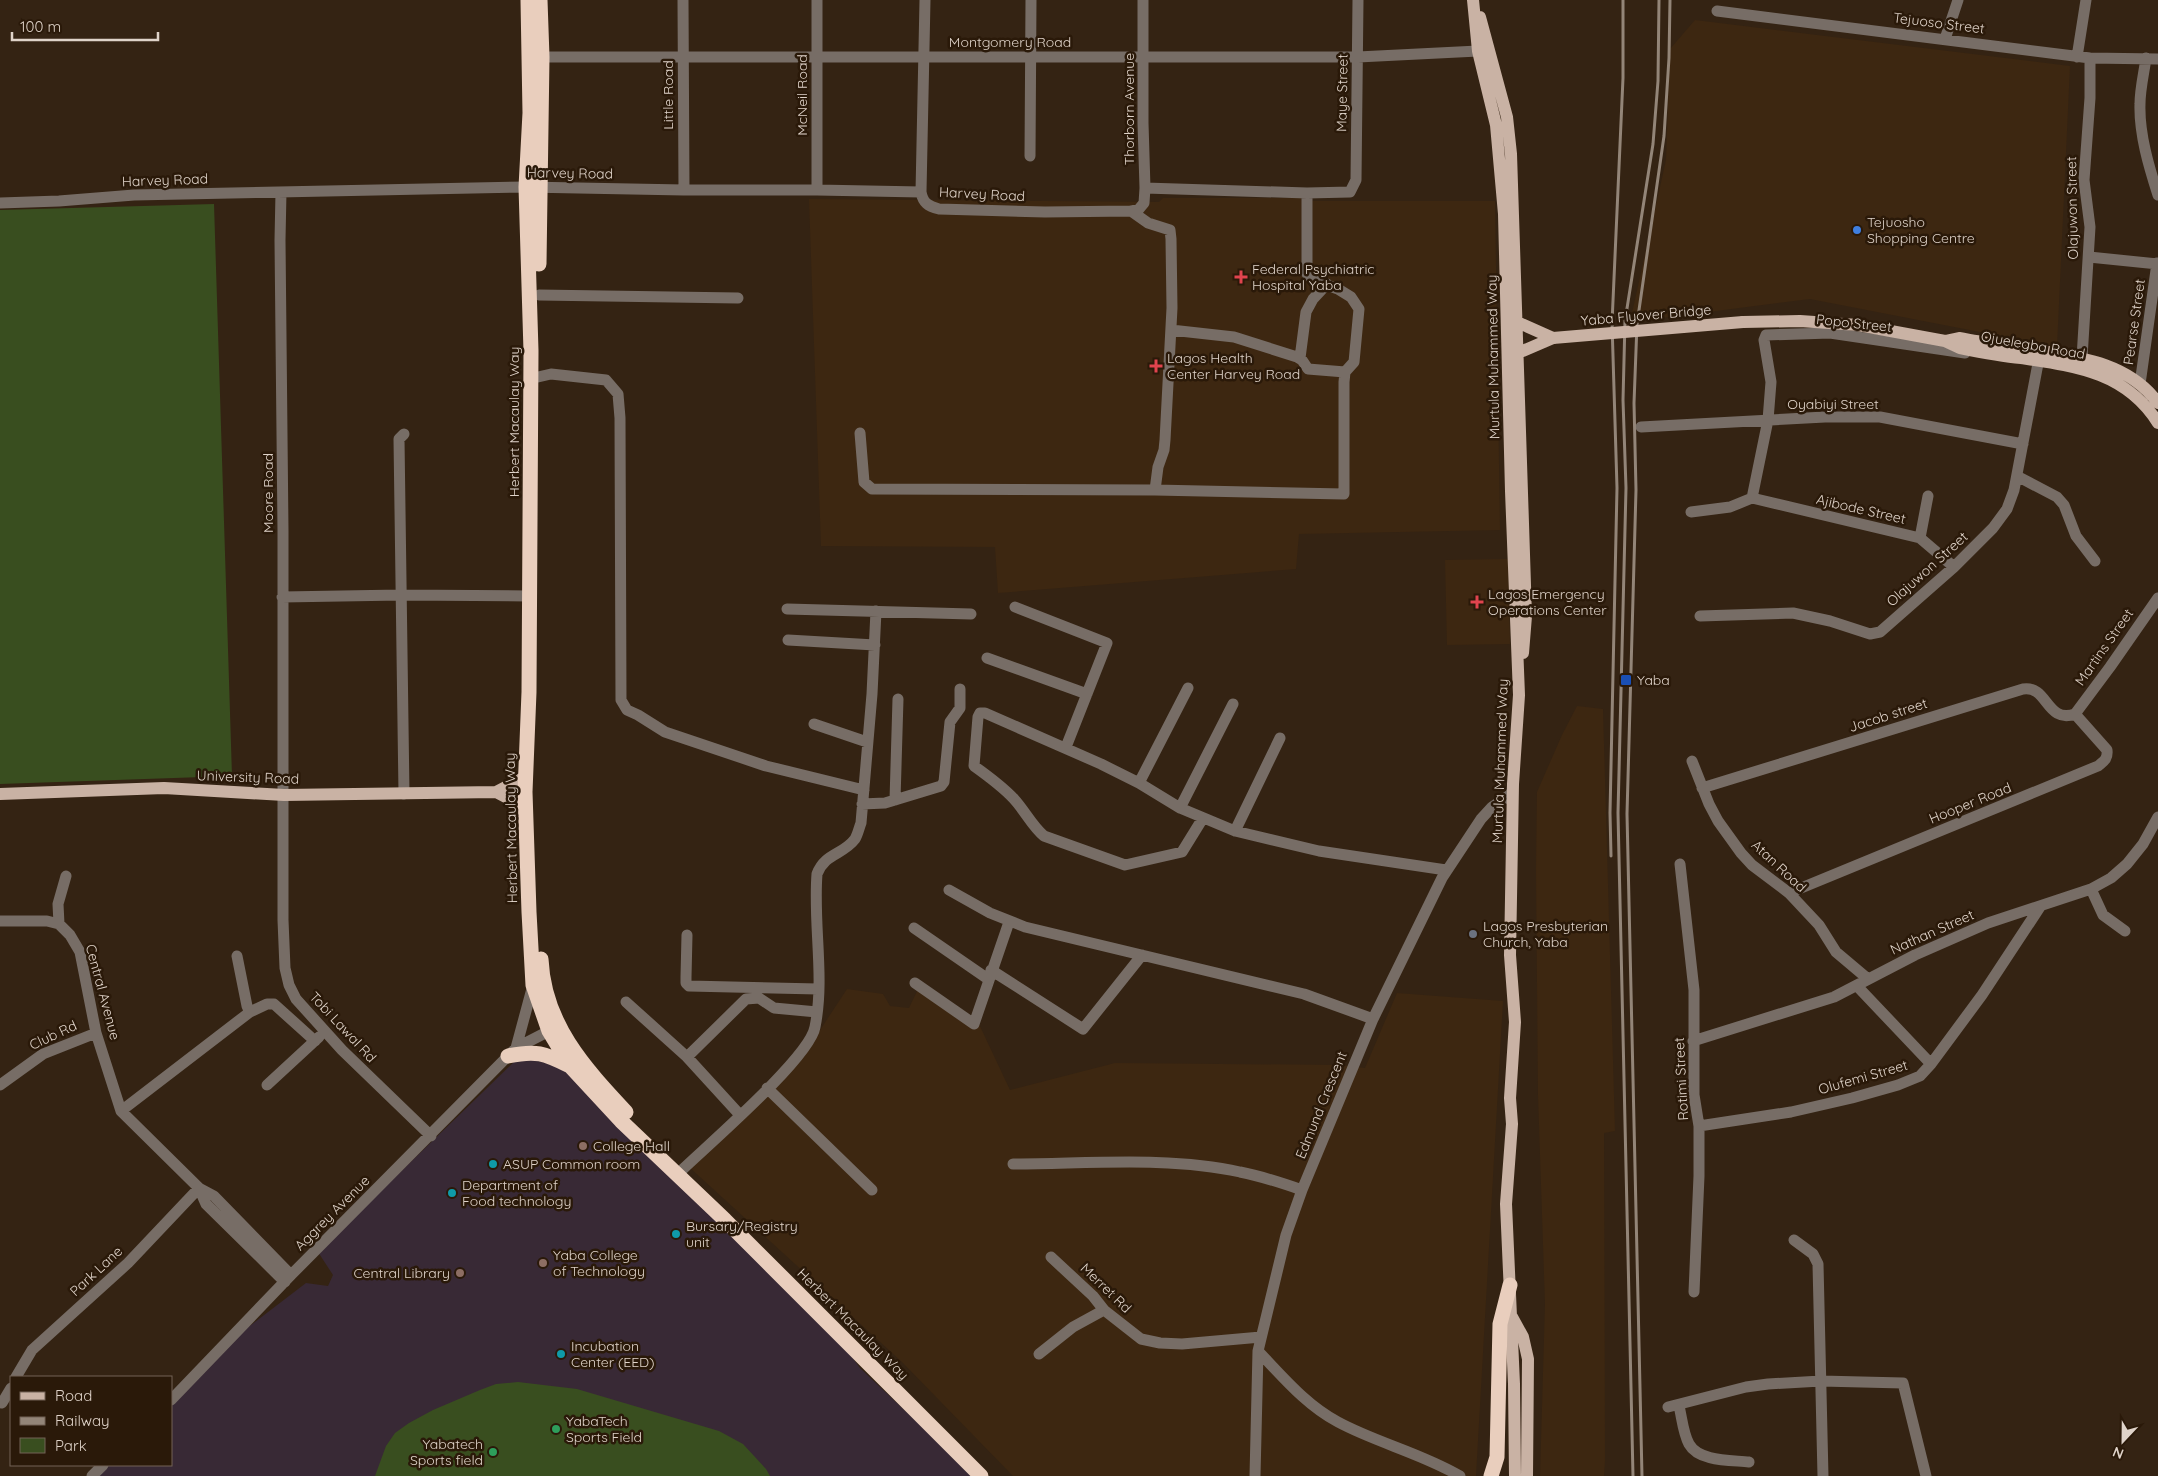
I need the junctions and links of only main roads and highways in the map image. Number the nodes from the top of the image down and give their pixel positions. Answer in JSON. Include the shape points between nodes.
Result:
{"nodes":[{"id":1,"x":528,"y":0,"type":"edge"},
{"id":2,"x":540,"y":0,"type":"edge"},
{"id":3,"x":1475,"y":0,"type":"edge"},
{"id":4,"x":533,"y":186,"type":"junction"},
{"id":5,"x":1517,"y":322,"type":"junction"},
{"id":6,"x":1743,"y":322,"type":"joint"},
{"id":7,"x":1552,"y":338,"type":"junction"},
{"id":8,"x":1946,"y":341,"type":"junction"},
{"id":9,"x":1518,"y":353,"type":"junction"},
{"id":10,"x":2039,"y":356,"type":"junction"},
{"id":11,"x":2158,"y":403,"type":"edge"},
{"id":12,"x":2158,"y":423,"type":"edge"},
{"id":13,"x":1519,"y":695,"type":"junction"},
{"id":14,"x":525,"y":776,"type":"junction"},
{"id":15,"x":496,"y":792,"type":"junction"},
{"id":16,"x":0,"y":794,"type":"edge"},
{"id":17,"x":525,"y":807,"type":"junction"},
{"id":18,"x":512,"y":1052,"type":"road end"},
{"id":19,"x":570,"y":1066,"type":"junction"},
{"id":20,"x":1510,"y":1285,"type":"junction"},
{"id":21,"x":1510,"y":1315,"type":"junction"},
{"id":22,"x":981,"y":1476,"type":"edge"},
{"id":23,"x":992,"y":1476,"type":"edge"},
{"id":24,"x":1491,"y":1476,"type":"edge"},
{"id":25,"x":1515,"y":1476,"type":"edge"},
{"id":26,"x":1527,"y":1476,"type":"edge"}],
"edges":[{"from":1,"to":4,"type":"highway","name":"Herbert Macaulay Way"},
{"from":2,"to":4,"type":"highway","name":"Herbert Macaulay Way","via":[[542,57]]},
{"from":3,"to":5,"type":"main road","via":[[1507,117]]},
{"from":3,"to":13,"type":"main road","name":"Murtula Muhammed Way","via":[[1478,51],[1496,125],[1504,214]]},
{"from":4,"to":14,"type":"highway","name":"Herbert Macaulay Way","via":[[529,692]]},
{"from":4,"to":23,"type":"highway","name":"Herbert Macaulay Way","via":[[539,295],[538,654],[534,793],[542,971],[548,999],[570,1046],[602,1086]]},
{"from":5,"to":7,"type":"main road","name":"Yaba Flyover Bridge"},
{"from":5,"to":9,"type":"main road"},
{"from":6,"to":7,"type":"main road","name":"Yaba Flyover Bridge","bridge":true},
{"from":6,"to":8,"type":"main road","name":"Ojuelegba Road","via":[[1858,325]]},
{"from":7,"to":9,"type":"main road","name":"Yaba Flyover Bridge"},
{"from":8,"to":10,"type":"main road","name":"Ojuelegba Road","via":[[1960,348],[1983,352]]},
{"from":8,"to":10,"type":"main road","name":"Ojuelegba Road","via":[[1959,338]]},
{"from":9,"to":13,"type":"main road","via":[[1526,616]]},
{"from":10,"to":11,"type":"main road","name":"Ojuelegba Road","via":[[2082,358],[2114,369],[2140,384]]},
{"from":10,"to":12,"type":"main road","name":"Ojuelegba Road","via":[[2110,380],[2142,402]]},
{"from":13,"to":20,"type":"main road","name":"Murtula Muhammed Way","via":[[1513,784],[1510,955],[1515,1022],[1506,1204]]},
{"from":14,"to":15,"type":"main road"},
{"from":14,"to":17,"type":"highway","name":"Herbert Macaulay Way"},
{"from":15,"to":16,"type":"main road","name":"University Road","via":[[284,795],[164,788]]},
{"from":15,"to":17,"type":"main road"},
{"from":17,"to":19,"type":"highway","name":"Herbert Macaulay Way","via":[[533,985],[549,1031]]},
{"from":18,"to":19,"type":"highway","via":[[537,1053]]},
{"from":19,"to":22,"type":"highway","name":"Herbert Macaulay Way","via":[[602,1102]]},
{"from":20,"to":21,"type":"main road","name":"Murtula Muhammed Way"},
{"from":20,"to":24,"type":"highway","via":[[1500,1324],[1497,1457]]},
{"from":21,"to":25,"type":"main road","name":"Murtula Muhammed Way"},
{"from":21,"to":26,"type":"main road","via":[[1523,1337],[1528,1359]]}]}
